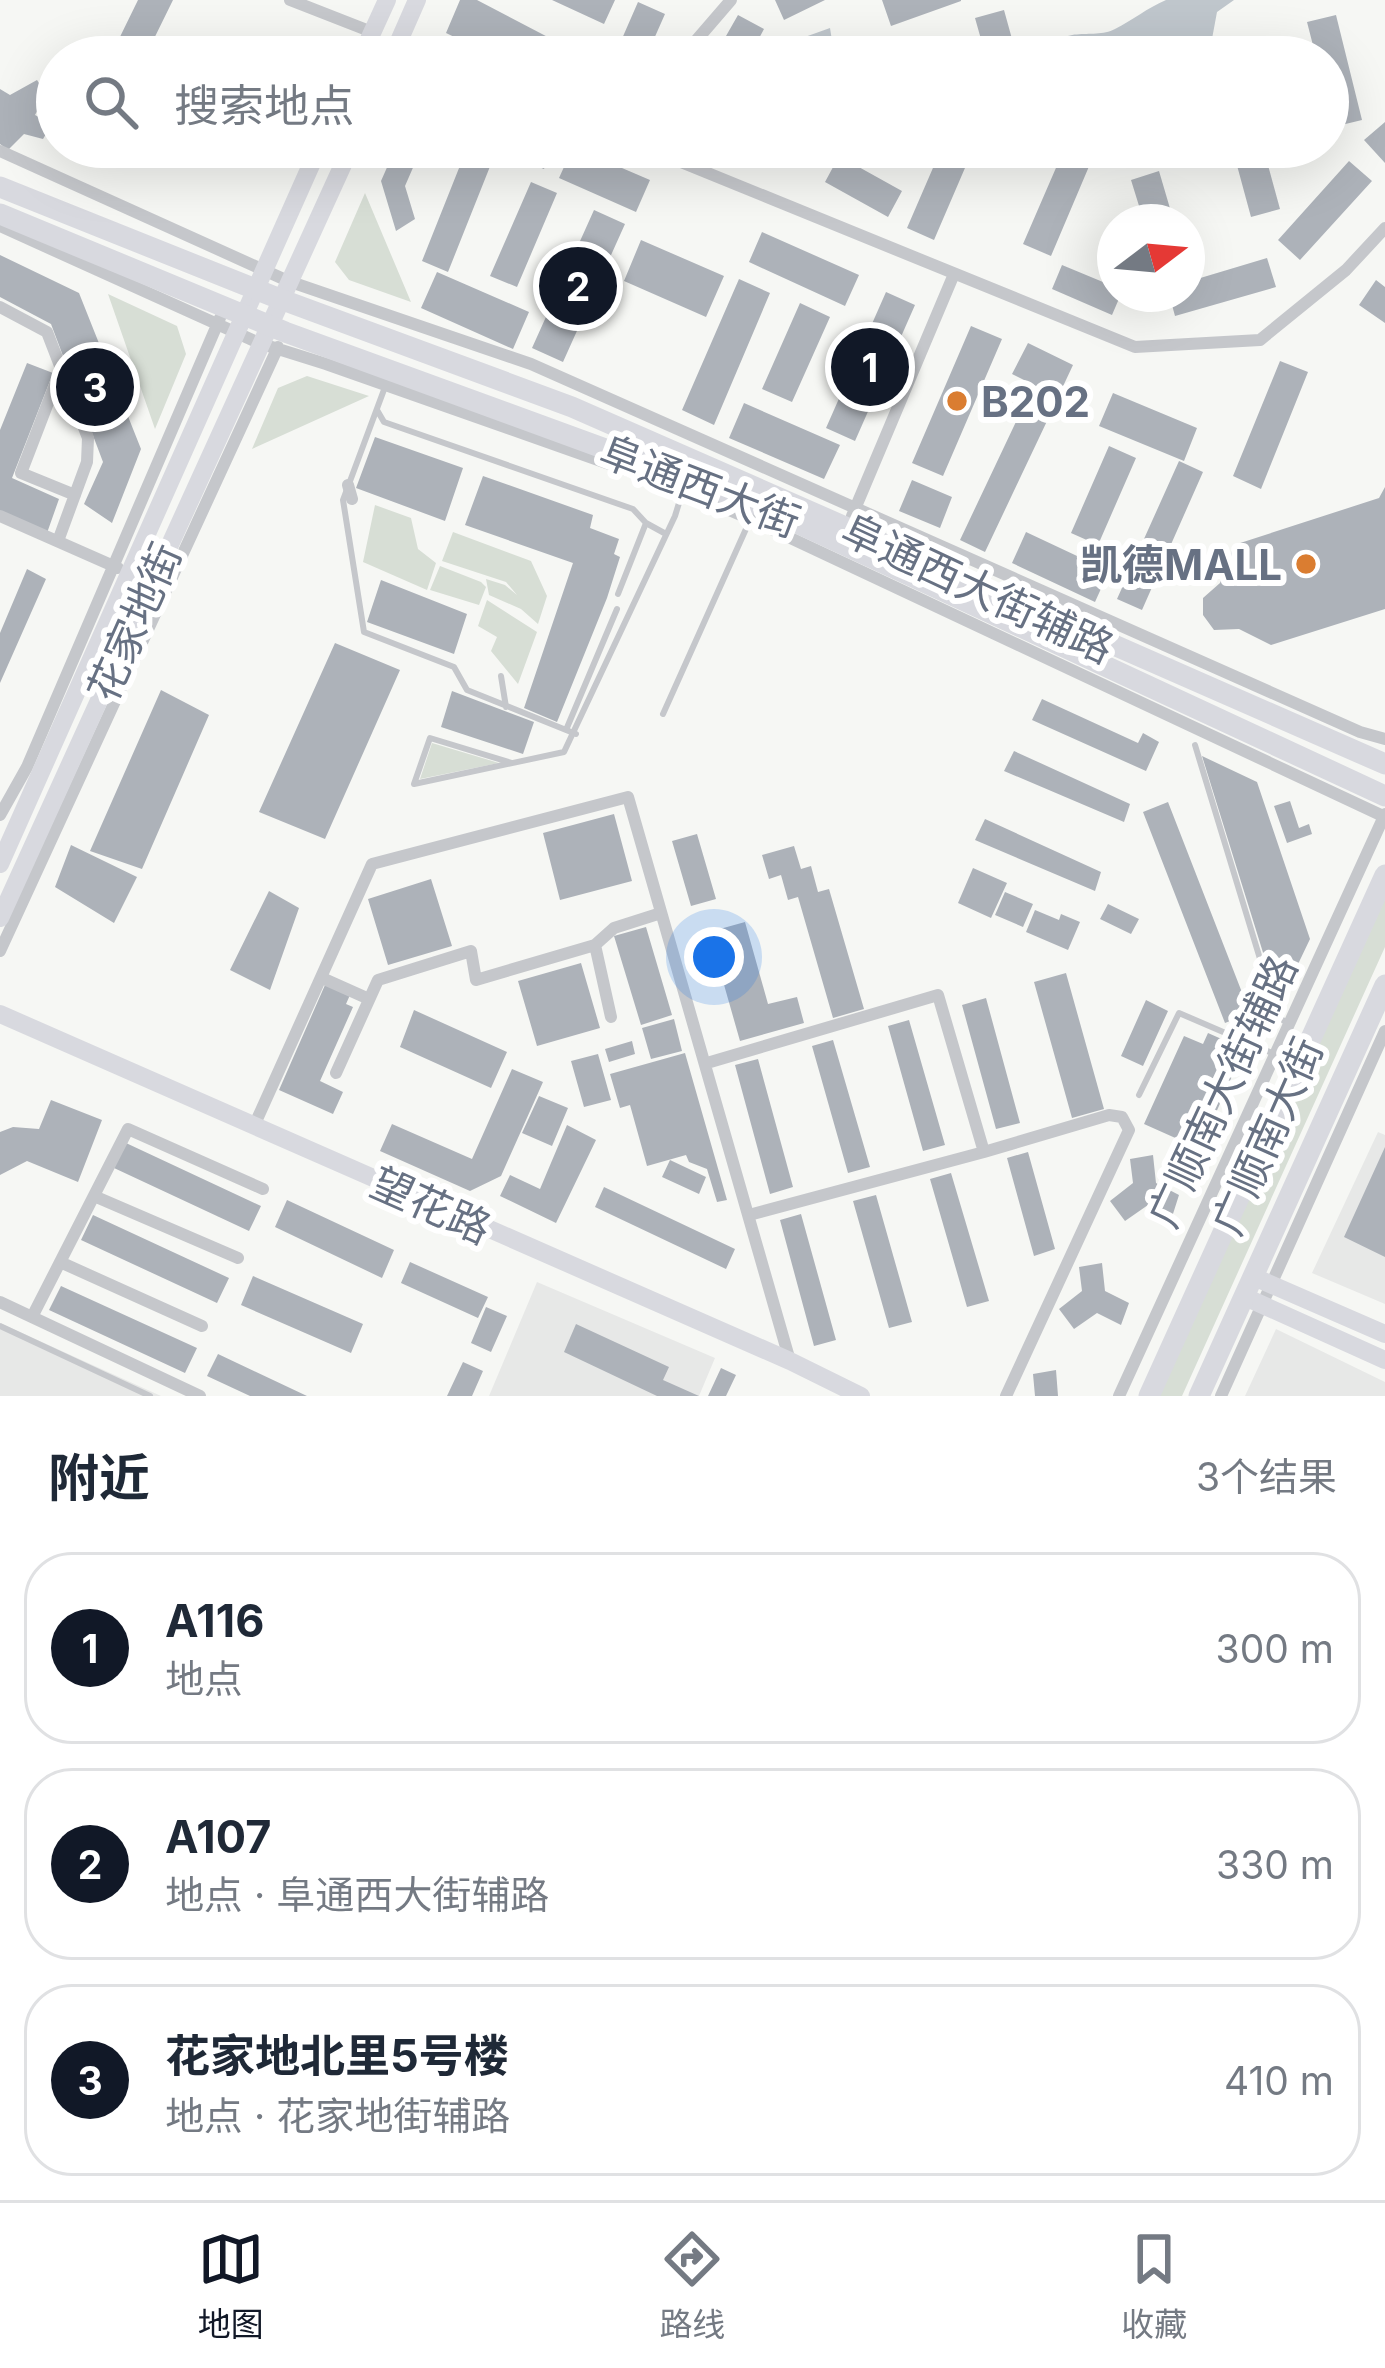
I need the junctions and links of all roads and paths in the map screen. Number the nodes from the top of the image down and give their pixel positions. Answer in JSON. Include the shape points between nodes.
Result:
{"nodes":[{"id":1,"x":290,"y":0,"type":"edge"},
{"id":2,"x":387,"y":0,"type":"edge"},
{"id":3,"x":417,"y":0,"type":"edge"},
{"id":4,"x":731,"y":0,"type":"edge"},
{"id":5,"x":372,"y":32,"type":"junction"},
{"id":6,"x":370,"y":36,"type":"edge"},
{"id":7,"x":401,"y":36,"type":"edge"},
{"id":8,"x":700,"y":36,"type":"edge"},
{"id":9,"x":0,"y":151,"type":"edge"},
{"id":10,"x":309,"y":168,"type":"edge"},
{"id":11,"x":341,"y":168,"type":"edge"},
{"id":12,"x":695,"y":168,"type":"edge"},
{"id":13,"x":0,"y":187,"type":"edge"},
{"id":14,"x":0,"y":214,"type":"edge"},
{"id":15,"x":0,"y":226,"type":"edge"},
{"id":16,"x":1385,"y":228,"type":"edge"},
{"id":17,"x":954,"y":274,"type":"junction"},
{"id":18,"x":259,"y":279,"type":"junction"},
{"id":19,"x":284,"y":290,"type":"junction"},
{"id":20,"x":2,"y":313,"type":"edge"},
{"id":21,"x":231,"y":319,"type":"junction"},
{"id":22,"x":272,"y":338,"type":"junction"},
{"id":23,"x":61,"y":368,"type":"junction"},
{"id":24,"x":388,"y":380,"type":"junction"},
{"id":25,"x":376,"y":410,"type":"junction"},
{"id":26,"x":683,"y":490,"type":"junction"},
{"id":27,"x":75,"y":495,"type":"junction"},
{"id":28,"x":756,"y":504,"type":"junction"},
{"id":29,"x":0,"y":516,"type":"edge"},
{"id":30,"x":851,"y":518,"type":"junction"},
{"id":31,"x":646,"y":523,"type":"junction"},
{"id":32,"x":665,"y":534,"type":"junction"},
{"id":33,"x":58,"y":542,"type":"junction"},
{"id":34,"x":122,"y":570,"type":"junction"},
{"id":35,"x":618,"y":594,"type":"dead end"},
{"id":36,"x":617,"y":609,"type":"dead end"},
{"id":37,"x":501,"y":676,"type":"dead end"},
{"id":38,"x":506,"y":707,"type":"junction"},
{"id":39,"x":664,"y":714,"type":"dead end"},
{"id":40,"x":566,"y":730,"type":"junction"},
{"id":41,"x":576,"y":734,"type":"junction"},
{"id":42,"x":1385,"y":739,"type":"edge"},
{"id":43,"x":1195,"y":745,"type":"dead end"},
{"id":44,"x":515,"y":764,"type":"junction"},
{"id":45,"x":1385,"y":764,"type":"edge"},
{"id":46,"x":1385,"y":796,"type":"edge"},
{"id":47,"x":0,"y":815,"type":"edge"},
{"id":48,"x":1385,"y":816,"type":"edge"},
{"id":49,"x":0,"y":864,"type":"edge"},
{"id":50,"x":1383,"y":884,"type":"edge"},
{"id":51,"x":661,"y":913,"type":"junction"},
{"id":52,"x":0,"y":918,"type":"edge"},
{"id":53,"x":595,"y":945,"type":"junction"},
{"id":54,"x":0,"y":951,"type":"edge"},
{"id":55,"x":322,"y":978,"type":"junction"},
{"id":56,"x":1385,"y":985,"type":"edge"},
{"id":57,"x":369,"y":999,"type":"junction"},
{"id":58,"x":0,"y":1013,"type":"edge"},
{"id":59,"x":611,"y":1017,"type":"dead end"},
{"id":60,"x":1289,"y":1023,"type":"junction"},
{"id":61,"x":1378,"y":1040,"type":"edge"},
{"id":62,"x":1275,"y":1054,"type":"junction"},
{"id":63,"x":707,"y":1063,"type":"junction"},
{"id":64,"x":336,"y":1073,"type":"dead end"},
{"id":65,"x":1139,"y":1095,"type":"dead end"},
{"id":66,"x":254,"y":1126,"type":"junction"},
{"id":67,"x":983,"y":1152,"type":"junction"},
{"id":68,"x":263,"y":1189,"type":"dead end"},
{"id":69,"x":94,"y":1196,"type":"junction"},
{"id":70,"x":749,"y":1215,"type":"junction"},
{"id":71,"x":238,"y":1258,"type":"dead end"},
{"id":72,"x":60,"y":1262,"type":"junction"},
{"id":73,"x":1258,"y":1290,"type":"junction"},
{"id":74,"x":5,"y":1304,"type":"edge"},
{"id":75,"x":32,"y":1317,"type":"junction"},
{"id":76,"x":2,"y":1326,"type":"edge"},
{"id":77,"x":202,"y":1326,"type":"dead end"},
{"id":78,"x":1385,"y":1334,"type":"edge"},
{"id":79,"x":1385,"y":1360,"type":"edge"},
{"id":80,"x":790,"y":1361,"type":"junction"},
{"id":81,"x":150,"y":1396,"type":"edge"},
{"id":82,"x":200,"y":1396,"type":"edge"},
{"id":83,"x":861,"y":1396,"type":"edge"},
{"id":84,"x":1006,"y":1396,"type":"edge"},
{"id":85,"x":1119,"y":1396,"type":"edge"},
{"id":86,"x":1149,"y":1396,"type":"edge"},
{"id":87,"x":1199,"y":1396,"type":"edge"},
{"id":88,"x":1221,"y":1396,"type":"edge"}],
"edges":[{"from":1,"to":5,"type":"street"},
{"from":2,"to":5,"type":"main road"},
{"from":3,"to":7,"type":"main road"},
{"from":4,"to":8,"type":"street"},
{"from":5,"to":6,"type":"main road"},
{"from":9,"to":18,"type":"street"},
{"from":10,"to":18,"type":"main road","name":"花家地街"},
{"from":11,"to":19,"type":"main road","name":"花家地街"},
{"from":12,"to":17,"type":"street"},
{"from":13,"to":18,"type":"main road","name":"阜通西大街"},
{"from":14,"to":21,"type":"main road","name":"阜通西大街"},
{"from":15,"to":21,"type":"street"},
{"from":16,"to":17,"type":"street","via":[[1261,340],[1135,347]]},
{"from":17,"to":30,"type":"street"},
{"from":18,"to":19,"type":"main road","name":"阜通西大街"},
{"from":18,"to":21,"type":"main road","name":"花家地街"},
{"from":19,"to":22,"type":"main road","name":"花家地街"},
{"from":19,"to":28,"type":"main road","name":"阜通西大街","via":[[572,407]]},
{"from":19,"to":30,"type":"street","name":"阜通西大街辅路","via":[[531,364]]},
{"from":20,"to":23,"type":"street","via":[[47,332]]},
{"from":21,"to":22,"type":"main road","name":"阜通西大街"},
{"from":21,"to":34,"type":"main road","name":"花家地街"},
{"from":22,"to":24,"type":"main road","name":"阜通西大街"},
{"from":22,"to":52,"type":"main road","name":"花家地街"},
{"from":22,"to":54,"type":"street"},
{"from":23,"to":27,"type":"street","via":[[88,438]]},
{"from":23,"to":27,"type":"street","via":[[21,473]]},
{"from":24,"to":25,"type":"lane"},
{"from":24,"to":26,"type":"street","name":"阜通西大街辅路"},
{"from":24,"to":28,"type":"main road","name":"阜通西大街"},
{"from":25,"to":31,"type":"lane","via":[[384,422],[633,508]]},
{"from":25,"to":38,"type":"lane","via":[[343,500],[364,632],[454,667],[467,690]]},
{"from":26,"to":28,"type":"street","name":"阜通西大街辅路"},
{"from":26,"to":32,"type":"lane"},
{"from":27,"to":33,"type":"street"},
{"from":28,"to":30,"type":"main road","name":"阜通西大街"},
{"from":28,"to":39,"type":"lane"},
{"from":28,"to":46,"type":"main road","name":"阜通西大街"},
{"from":28,"to":48,"type":"street","name":"阜通西大街辅路"},
{"from":29,"to":33,"type":"street"},
{"from":30,"to":42,"type":"street","name":"阜通西大街辅路"},
{"from":30,"to":45,"type":"main road","name":"阜通西大街","via":[[906,556]]},
{"from":31,"to":32,"type":"lane"},
{"from":31,"to":35,"type":"lane"},
{"from":32,"to":41,"type":"lane"},
{"from":33,"to":34,"type":"street"},
{"from":34,"to":47,"type":"street"},
{"from":34,"to":49,"type":"main road","name":"花家地街"},
{"from":36,"to":40,"type":"lane"},
{"from":37,"to":38,"type":"lane"},
{"from":38,"to":40,"type":"lane"},
{"from":40,"to":41,"type":"lane"},
{"from":41,"to":44,"type":"lane","via":[[564,752]]},
{"from":43,"to":60,"type":"lane","via":[[1279,1018]]},
{"from":44,"to":44,"type":"lane","via":[[454,776],[414,784],[430,738]]},
{"from":48,"to":60,"type":"street","name":"广顺南大街辅路"},
{"from":50,"to":86,"type":"main road","name":"广顺南大街"},
{"from":51,"to":53,"type":"street","via":[[614,928]]},
{"from":51,"to":55,"type":"street","via":[[628,797],[372,864]]},
{"from":51,"to":63,"type":"street"},
{"from":53,"to":57,"type":"street","via":[[476,980],[471,951],[378,980]]},
{"from":53,"to":59,"type":"street"},
{"from":55,"to":57,"type":"street"},
{"from":55,"to":66,"type":"street"},
{"from":56,"to":61,"type":"main road","name":"广顺南大街"},
{"from":57,"to":64,"type":"street"},
{"from":58,"to":66,"type":"main road","name":"望花路"},
{"from":60,"to":62,"type":"street","name":"广顺南大街辅路"},
{"from":61,"to":73,"type":"main road","name":"广顺南大街"},
{"from":62,"to":65,"type":"lane","via":[[1179,1012]]},
{"from":62,"to":85,"type":"street","name":"广顺南大街辅路"},
{"from":63,"to":67,"type":"street","via":[[938,995]]},
{"from":63,"to":70,"type":"street"},
{"from":66,"to":80,"type":"main road","name":"望花路"},
{"from":67,"to":70,"type":"street"},
{"from":67,"to":84,"type":"street","via":[[1109,1115],[1122,1117],[1129,1130]]},
{"from":68,"to":69,"type":"street","via":[[128,1129]]},
{"from":69,"to":71,"type":"street"},
{"from":69,"to":72,"type":"street"},
{"from":70,"to":80,"type":"street"},
{"from":72,"to":75,"type":"street"},
{"from":72,"to":77,"type":"street"},
{"from":73,"to":78,"type":"main road"},
{"from":73,"to":79,"type":"main road"},
{"from":73,"to":87,"type":"main road","name":"广顺南大街"},
{"from":73,"to":88,"type":"street"},
{"from":74,"to":75,"type":"street"},
{"from":74,"to":76,"type":"lane"},
{"from":75,"to":82,"type":"street"},
{"from":76,"to":81,"type":"lane"},
{"from":80,"to":83,"type":"main road","name":"望花路"}]}
